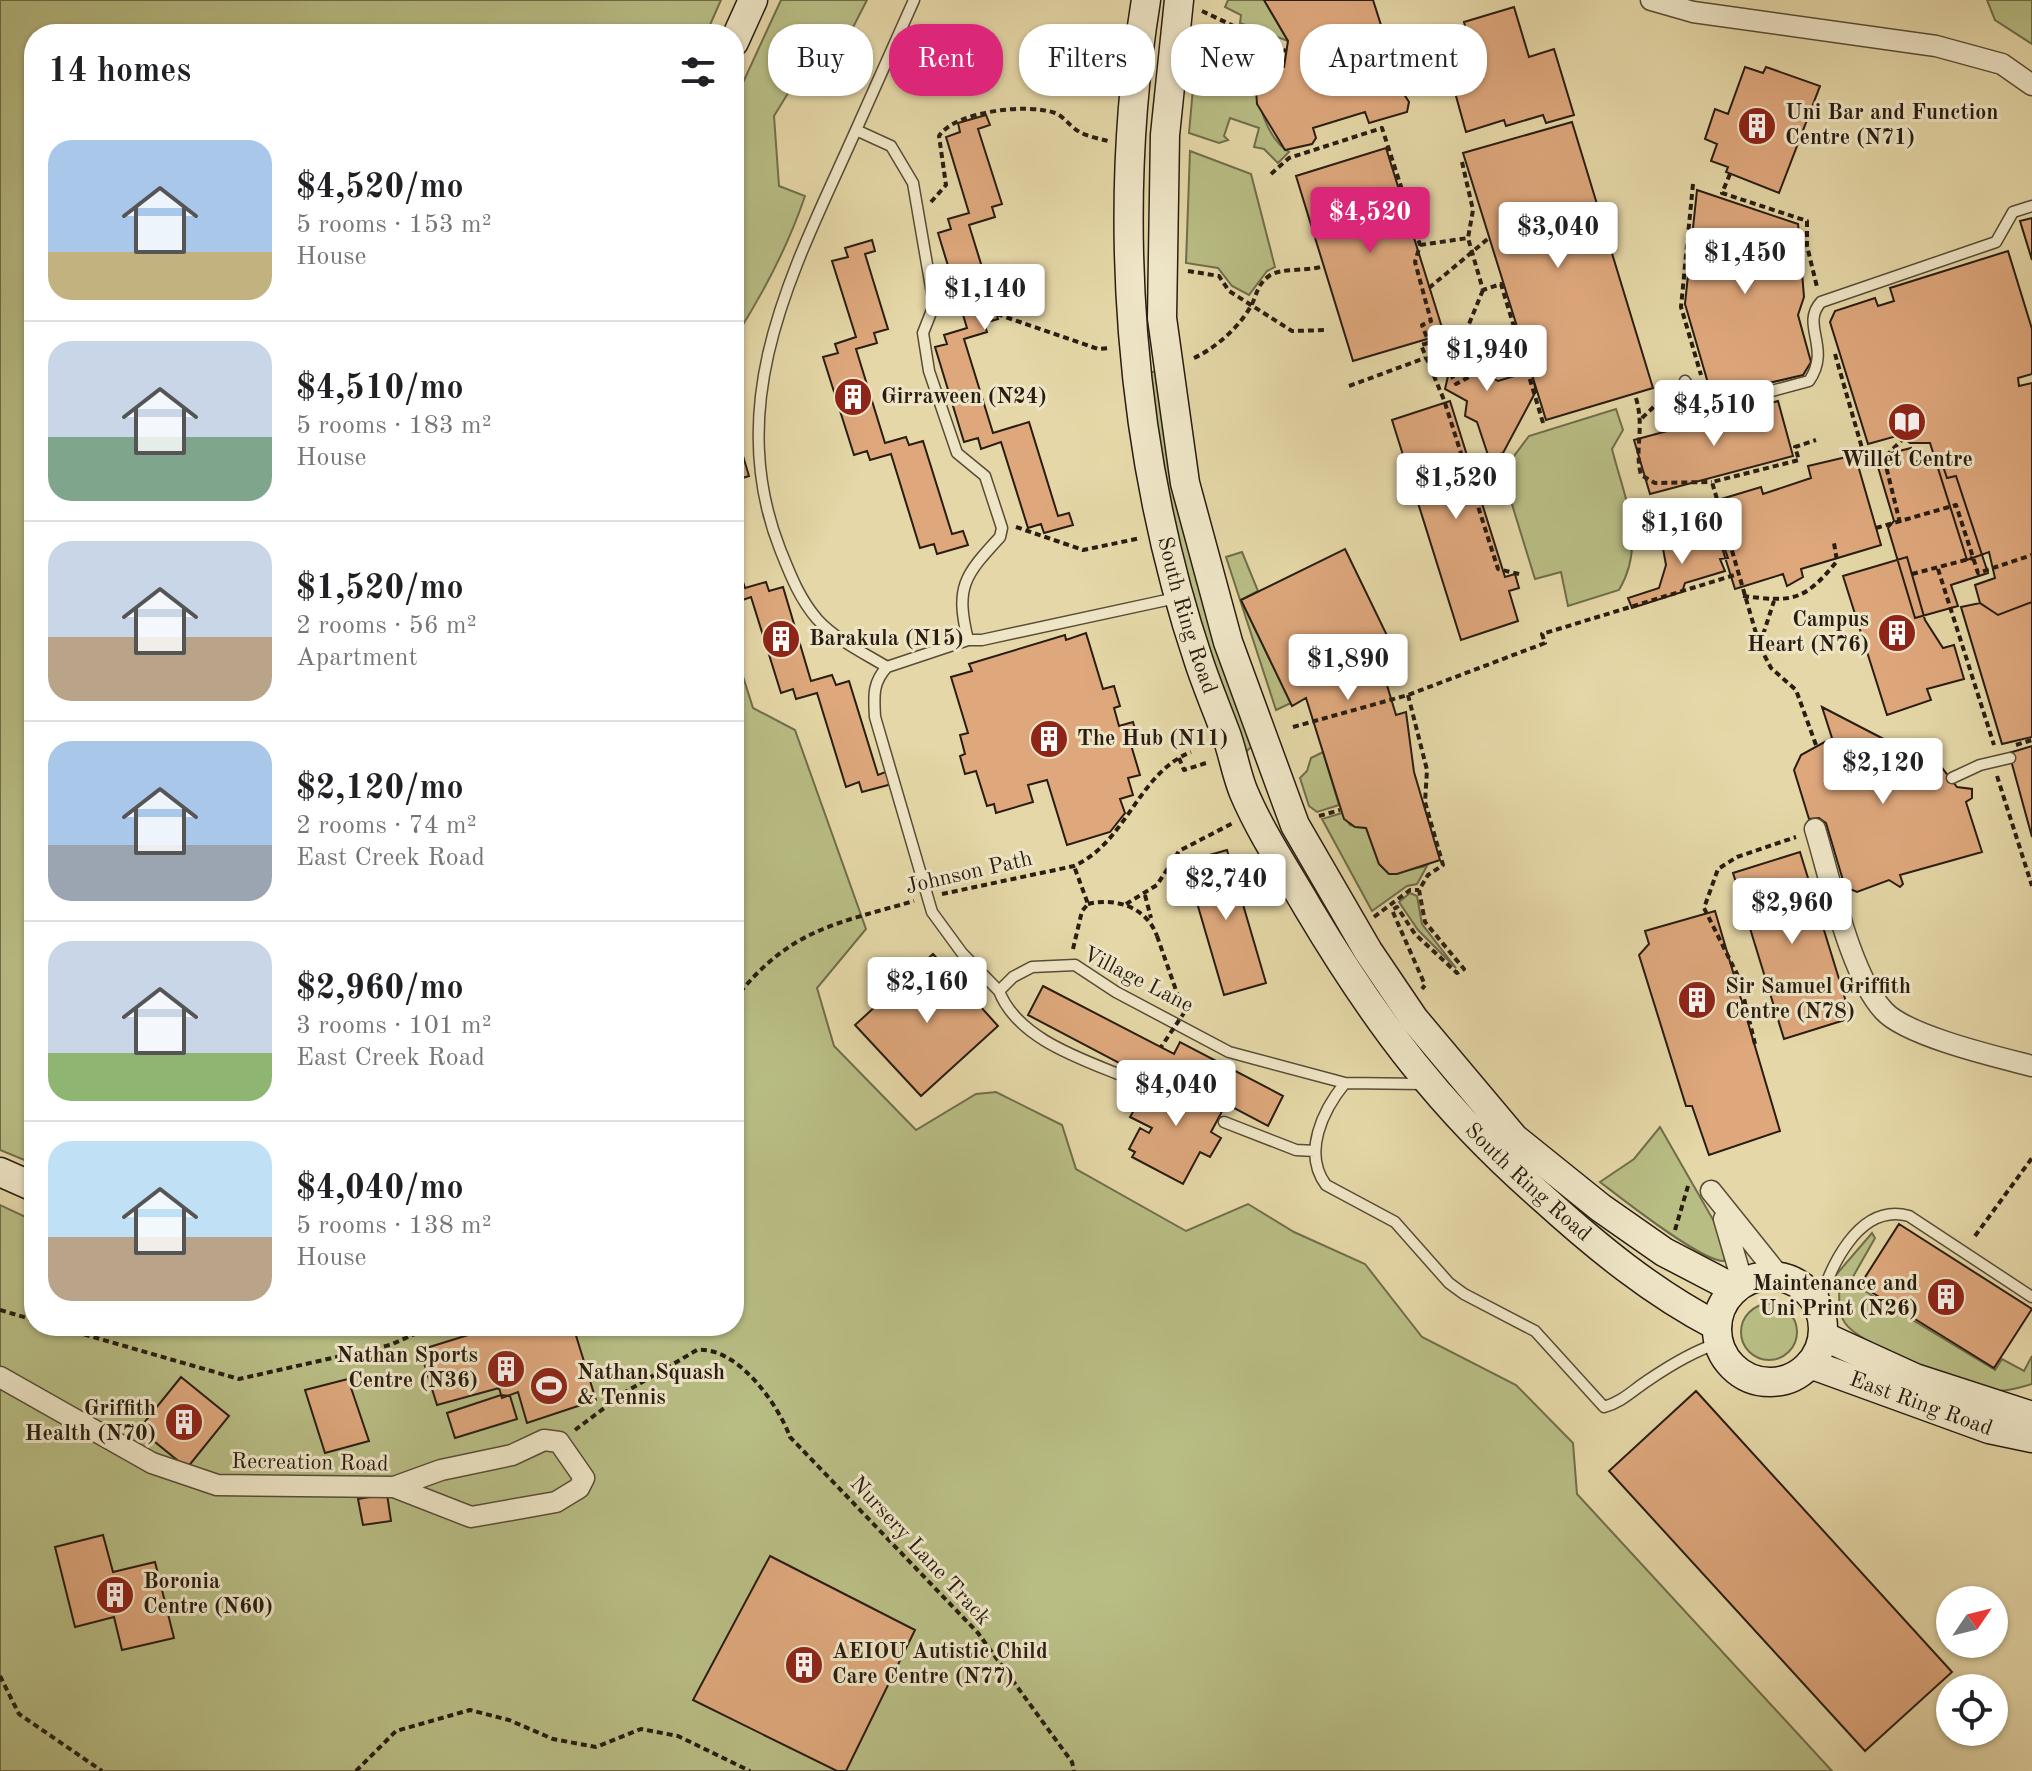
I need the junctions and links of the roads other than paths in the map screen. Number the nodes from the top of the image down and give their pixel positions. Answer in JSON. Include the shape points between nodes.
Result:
{"nodes":[{"id":1,"x":753,"y":0,"type":"edge"},
{"id":2,"x":914,"y":0,"type":"edge"},
{"id":3,"x":1146,"y":0,"type":"edge"},
{"id":4,"x":1651,"y":0,"type":"edge"},
{"id":5,"x":1189,"y":5,"type":"edge"},
{"id":6,"x":742,"y":24,"type":"edge"},
{"id":7,"x":2032,"y":85,"type":"edge"},
{"id":8,"x":856,"y":130,"type":"junction"},
{"id":9,"x":2032,"y":206,"type":"edge"},
{"id":10,"x":1688,"y":384,"type":"road end"},
{"id":11,"x":1180,"y":596,"type":"junction"},
{"id":12,"x":968,"y":640,"type":"junction"},
{"id":13,"x":887,"y":667,"type":"junction"},
{"id":14,"x":2010,"y":758,"type":"dead end"},
{"id":15,"x":1952,"y":778,"type":"dead end"},
{"id":16,"x":1815,"y":829,"type":"road end"},
{"id":17,"x":999,"y":991,"type":"junction"},
{"id":18,"x":2032,"y":1066,"type":"edge"},
{"id":19,"x":1135,"y":1081,"type":"dead end"},
{"id":20,"x":1345,"y":1083,"type":"junction"},
{"id":21,"x":1426,"y":1084,"type":"junction"},
{"id":22,"x":1224,"y":1122,"type":"dead end"},
{"id":23,"x":1315,"y":1151,"type":"junction"},
{"id":24,"x":0,"y":1172,"type":"edge"},
{"id":25,"x":24,"y":1183,"type":"edge"},
{"id":26,"x":1780,"y":1277,"type":"junction"},
{"id":27,"x":1739,"y":1287,"type":"junction"},
{"id":28,"x":2032,"y":1297,"type":"edge"},
{"id":29,"x":1818,"y":1308,"type":"junction"},
{"id":30,"x":1718,"y":1334,"type":"junction"},
{"id":31,"x":1823,"y":1336,"type":"junction"},
{"id":32,"x":1810,"y":1364,"type":"junction"},
{"id":33,"x":0,"y":1377,"type":"edge"},
{"id":34,"x":2032,"y":1400,"type":"edge"},
{"id":35,"x":2003,"y":1408,"type":"junction"},
{"id":36,"x":2032,"y":1416,"type":"edge"},
{"id":37,"x":2032,"y":1438,"type":"edge"},
{"id":38,"x":394,"y":1487,"type":"junction"}],
"edges":[{"from":1,"to":6,"type":"street"},
{"from":2,"to":8,"type":"lane"},
{"from":3,"to":11,"type":"street","name":"South Ring Road","via":[[1133,94],[1130,296],[1143,417]]},
{"from":4,"to":7,"type":"street","via":[[1693,12],[1936,46],[2002,64]]},
{"from":5,"to":27,"type":"street","name":"South Ring Road","via":[[1165,135],[1162,318],[1185,483],[1228,642],[1295,825],[1414,1019],[1514,1138],[1664,1252]]},
{"from":8,"to":12,"type":"lane","via":[[891,146],[904,164],[919,207],[934,305],[923,333],[929,371],[957,453],[985,476],[1002,528],[963,582],[960,606]]},
{"from":8,"to":13,"type":"lane","via":[[795,264],[773,327],[760,384],[759,454],[769,520],[795,587],[818,621]]},
{"from":9,"to":10,"type":"lane","via":[[2013,212],[1996,242],[1821,302],[1812,319],[1820,354],[1809,381],[1716,406],[1701,403]]},
{"from":11,"to":12,"type":"lane"},
{"from":11,"to":21,"type":"street","name":"South Ring Road","via":[[1246,796],[1353,984]]},
{"from":12,"to":13,"type":"lane"},
{"from":13,"to":17,"type":"lane","via":[[874,685],[875,717],[932,912]]},
{"from":14,"to":15,"type":"lane"},
{"from":16,"to":18,"type":"street","via":[[1862,980],[1884,1012],[1958,1046]]},
{"from":17,"to":19,"type":"lane","via":[[1008,1012],[1027,1029]]},
{"from":17,"to":20,"type":"lane","name":"Village Lane","via":[[1032,967],[1075,965],[1229,1052]]},
{"from":20,"to":21,"type":"lane","name":"Village Lane"},
{"from":20,"to":23,"type":"lane","via":[[1328,1104]]},
{"from":21,"to":30,"type":"street","name":"South Ring Road","via":[[1495,1156],[1574,1226]]},
{"from":22,"to":23,"type":"lane","via":[[1296,1150]]},
{"from":23,"to":30,"type":"lane","via":[[1318,1174],[1326,1185],[1395,1222],[1464,1294],[1535,1331],[1604,1407],[1620,1403]]},
{"from":24,"to":25,"type":"street"},
{"from":26,"to":27,"type":"street","via":[[1755,1278]]},
{"from":26,"to":27,"type":"street","via":[[1711,1191],[1729,1230]]},
{"from":26,"to":29,"type":"street","via":[[1809,1294]]},
{"from":27,"to":30,"type":"street","via":[[1720,1313]]},
{"from":28,"to":29,"type":"lane","via":[[1909,1216],[1892,1213],[1870,1223],[1844,1248]]},
{"from":29,"to":31,"type":"street"},
{"from":30,"to":32,"type":"street","via":[[1726,1358],[1751,1378],[1777,1383]]},
{"from":31,"to":32,"type":"street"},
{"from":31,"to":35,"type":"street","name":"East Ring Road","via":[[1881,1364]]},
{"from":32,"to":37,"type":"street","name":"East Ring Road","via":[[1989,1429]]},
{"from":33,"to":38,"type":"street","name":"Recreation Road","via":[[182,1476],[217,1485]]},
{"from":34,"to":35,"type":"lane"},
{"from":35,"to":36,"type":"street","name":"East Ring Road"},
{"from":38,"to":38,"type":"street","name":"Recreation Road","via":[[441,1470],[512,1455],[544,1440],[559,1442],[584,1478],[579,1488],[556,1502],[471,1517]]}]}
